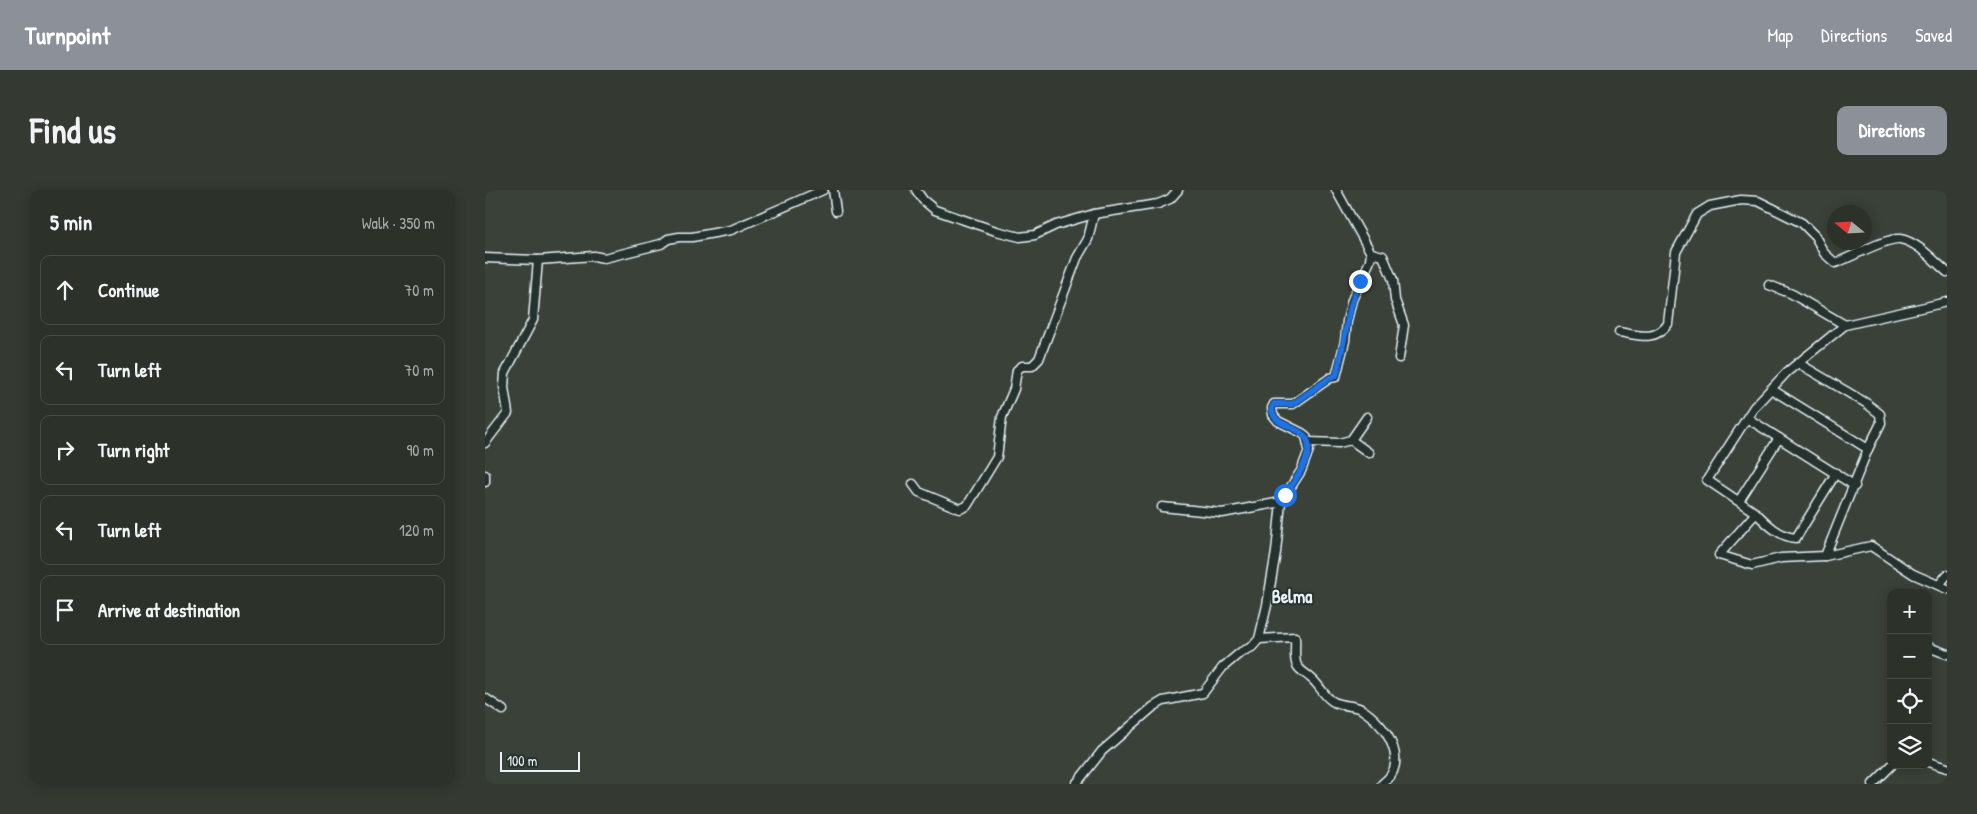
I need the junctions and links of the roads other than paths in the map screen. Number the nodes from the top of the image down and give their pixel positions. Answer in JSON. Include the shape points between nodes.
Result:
{"nodes":[{"id":1,"x":823,"y":190,"type":"edge"},
{"id":2,"x":833,"y":190,"type":"edge"},
{"id":3,"x":916,"y":190,"type":"edge"},
{"id":4,"x":1178,"y":190,"type":"edge"},
{"id":5,"x":1336,"y":190,"type":"edge"},
{"id":6,"x":835,"y":211,"type":"dead end"},
{"id":7,"x":1094,"y":214,"type":"junction"},
{"id":8,"x":1371,"y":253,"type":"junction"},
{"id":9,"x":485,"y":258,"type":"edge"},
{"id":10,"x":538,"y":260,"type":"junction"},
{"id":11,"x":1947,"y":272,"type":"edge"},
{"id":12,"x":1769,"y":285,"type":"dead end"},
{"id":13,"x":1947,"y":302,"type":"edge"},
{"id":14,"x":1845,"y":324,"type":"junction"},
{"id":15,"x":1619,"y":332,"type":"dead end"},
{"id":16,"x":1399,"y":358,"type":"dead end"},
{"id":17,"x":1798,"y":363,"type":"junction"},
{"id":18,"x":1771,"y":389,"type":"junction"},
{"id":19,"x":1367,"y":417,"type":"dead end"},
{"id":20,"x":1747,"y":418,"type":"junction"},
{"id":21,"x":1779,"y":438,"type":"junction"},
{"id":22,"x":1351,"y":440,"type":"junction"},
{"id":23,"x":1309,"y":442,"type":"junction"},
{"id":24,"x":485,"y":443,"type":"edge"},
{"id":25,"x":1868,"y":449,"type":"junction"},
{"id":26,"x":1369,"y":453,"type":"dead end"},
{"id":27,"x":1837,"y":473,"type":"junction"},
{"id":28,"x":485,"y":475,"type":"edge"},
{"id":29,"x":485,"y":482,"type":"edge"},
{"id":30,"x":913,"y":484,"type":"dead end"},
{"id":31,"x":1855,"y":486,"type":"junction"},
{"id":32,"x":1739,"y":501,"type":"junction"},
{"id":33,"x":1281,"y":502,"type":"junction"},
{"id":34,"x":1162,"y":507,"type":"dead end"},
{"id":35,"x":1756,"y":513,"type":"junction"},
{"id":36,"x":1825,"y":556,"type":"junction"},
{"id":37,"x":1947,"y":575,"type":"edge"},
{"id":38,"x":1939,"y":585,"type":"junction"},
{"id":39,"x":1947,"y":589,"type":"edge"},
{"id":40,"x":1259,"y":639,"type":"junction"},
{"id":41,"x":1932,"y":648,"type":"edge"},
{"id":42,"x":1947,"y":654,"type":"edge"},
{"id":43,"x":485,"y":698,"type":"edge"},
{"id":44,"x":503,"y":710,"type":"dead end"},
{"id":45,"x":1932,"y":763,"type":"edge"},
{"id":46,"x":1947,"y":768,"type":"edge"},
{"id":47,"x":1888,"y":769,"type":"edge"},
{"id":48,"x":1076,"y":784,"type":"edge"},
{"id":49,"x":1382,"y":784,"type":"edge"},
{"id":50,"x":1873,"y":784,"type":"edge"}],
"edges":[{"from":1,"to":10,"type":"street","via":[[731,230],[679,237],[604,258]]},
{"from":2,"to":6,"type":"street"},
{"from":3,"to":7,"type":"street","via":[[935,210],[1020,237],[1035,235]]},
{"from":4,"to":7,"type":"street","via":[[1170,199],[1158,204]]},
{"from":5,"to":8,"type":"street"},
{"from":7,"to":30,"type":"street","via":[[1088,238],[1077,258],[1039,359],[1032,366],[1017,370],[1014,389],[1002,417],[997,457],[967,506],[960,510],[925,494]]},
{"from":8,"to":16,"type":"street","via":[[1383,256],[1393,280],[1395,300],[1405,325]]},
{"from":8,"to":23,"type":"street","via":[[1352,300],[1336,376],[1293,404],[1278,403],[1272,408],[1278,421],[1302,433]]},
{"from":9,"to":10,"type":"street"},
{"from":10,"to":24,"type":"street","via":[[533,320],[505,373],[508,413]]},
{"from":11,"to":15,"type":"street","via":[[1920,249],[1902,239],[1884,242],[1835,263],[1802,223],[1757,201],[1741,200],[1710,206],[1697,214],[1676,252],[1668,324],[1663,332],[1649,338]]},
{"from":12,"to":14,"type":"street"},
{"from":13,"to":14,"type":"street"},
{"from":14,"to":17,"type":"street"},
{"from":17,"to":18,"type":"street"},
{"from":17,"to":25,"type":"street","via":[[1880,414],[1881,423]]},
{"from":18,"to":20,"type":"street"},
{"from":18,"to":25,"type":"street"},
{"from":19,"to":22,"type":"street"},
{"from":20,"to":21,"type":"street"},
{"from":20,"to":32,"type":"street","via":[[1707,480]]},
{"from":21,"to":27,"type":"street"},
{"from":21,"to":32,"type":"street"},
{"from":22,"to":23,"type":"street"},
{"from":22,"to":26,"type":"street"},
{"from":23,"to":33,"type":"street","via":[[1301,471]]},
{"from":25,"to":31,"type":"street"},
{"from":27,"to":31,"type":"street"},
{"from":27,"to":35,"type":"street","via":[[1796,538],[1769,526]]},
{"from":28,"to":29,"type":"street"},
{"from":31,"to":36,"type":"street"},
{"from":32,"to":35,"type":"street"},
{"from":33,"to":34,"type":"street","via":[[1222,513]]},
{"from":33,"to":40,"type":"street","via":[[1267,605]]},
{"from":35,"to":36,"type":"street","via":[[1719,555],[1752,565],[1781,558]]},
{"from":36,"to":38,"type":"street","via":[[1871,546],[1913,574]]},
{"from":37,"to":38,"type":"street"},
{"from":38,"to":39,"type":"street"},
{"from":40,"to":48,"type":"street","via":[[1223,667],[1203,693],[1163,701],[1153,707],[1102,752]]},
{"from":40,"to":49,"type":"street","via":[[1295,637],[1300,669],[1334,702],[1359,708],[1387,733],[1394,750],[1395,765],[1389,779]]},
{"from":41,"to":42,"type":"street"},
{"from":43,"to":44,"type":"street"},
{"from":45,"to":46,"type":"street"},
{"from":47,"to":50,"type":"street"}]}
